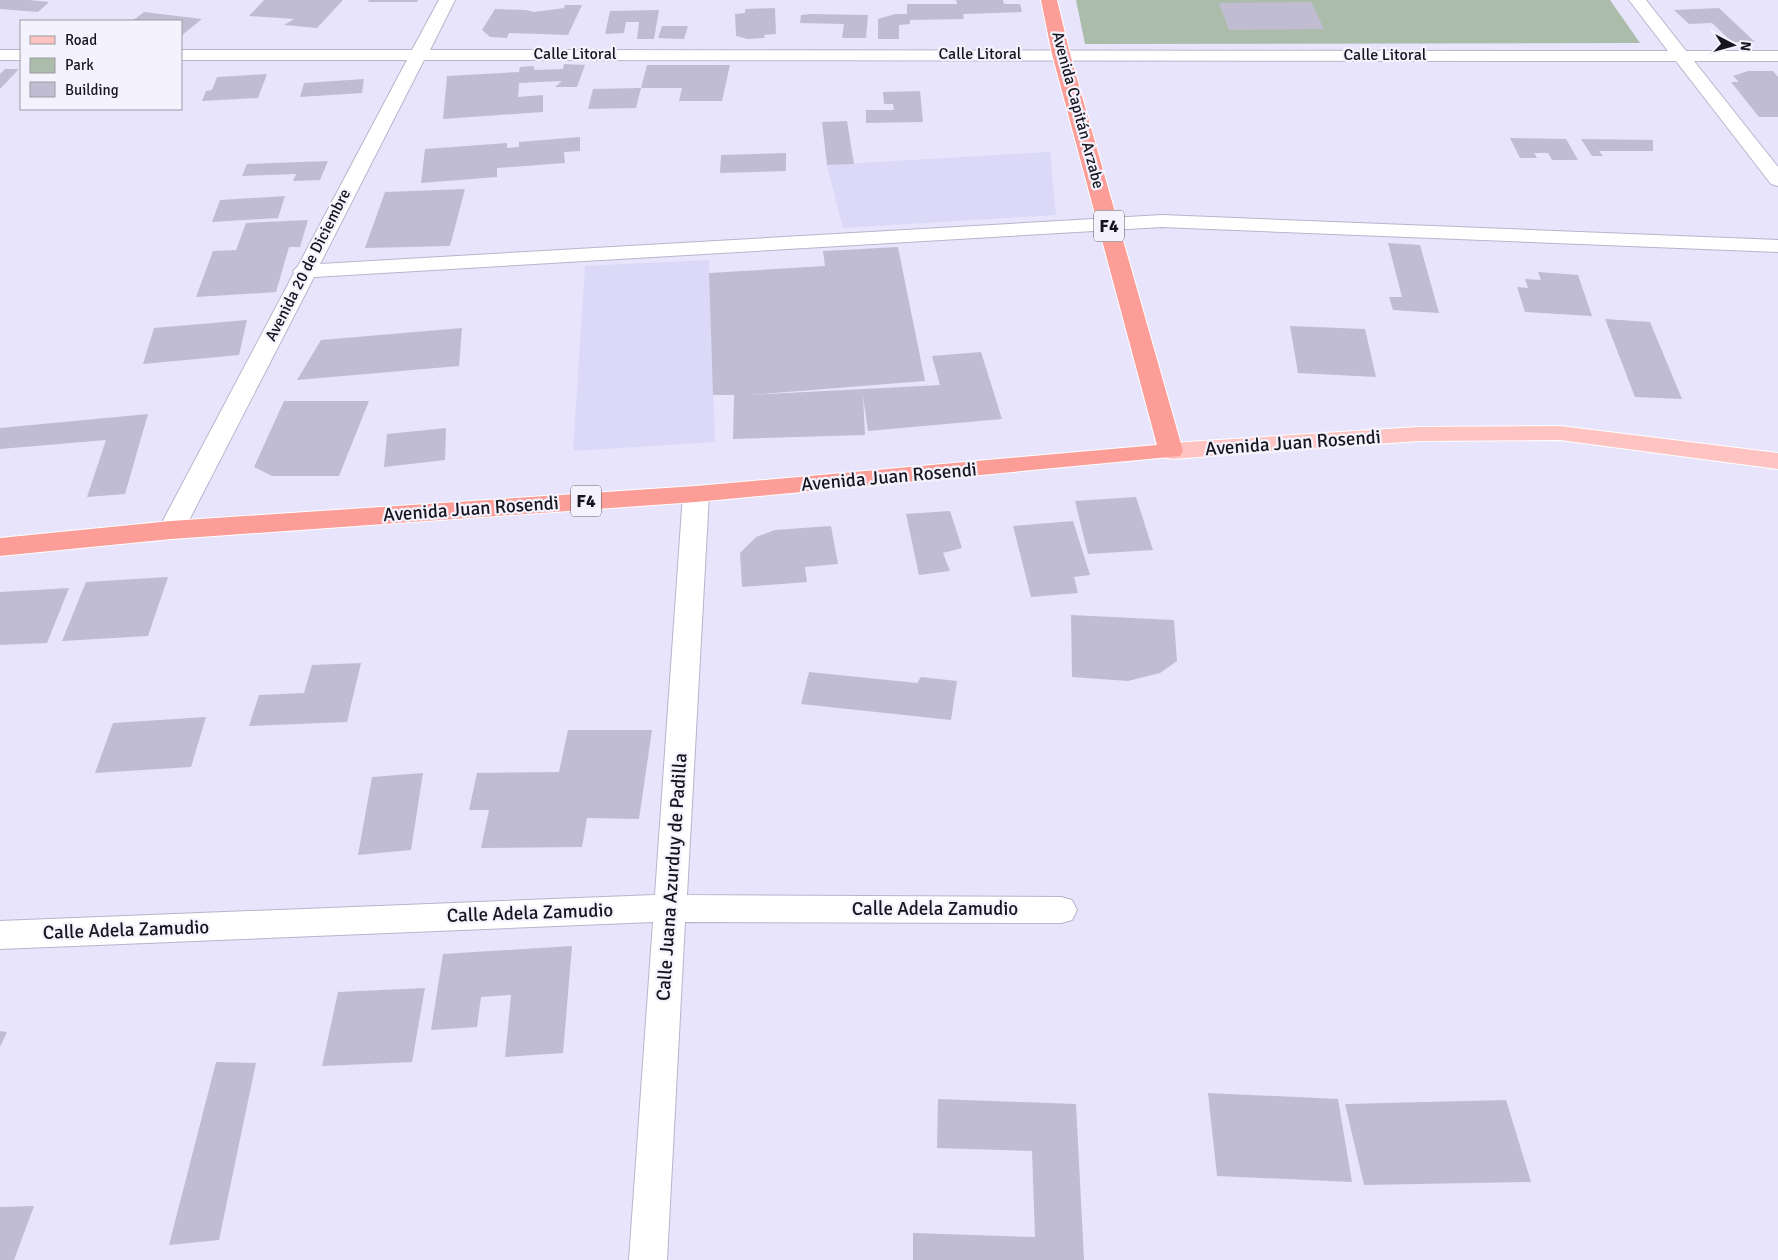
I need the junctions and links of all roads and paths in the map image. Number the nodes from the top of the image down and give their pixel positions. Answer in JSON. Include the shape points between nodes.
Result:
{"nodes":[{"id":1,"x":447,"y":0,"type":"edge"},
{"id":2,"x":1049,"y":0,"type":"edge"},
{"id":3,"x":1637,"y":0,"type":"edge"},
{"id":4,"x":418,"y":54,"type":"junction"},
{"id":5,"x":1061,"y":54,"type":"junction"},
{"id":6,"x":0,"y":55,"type":"edge"},
{"id":7,"x":20,"y":55,"type":"edge"},
{"id":8,"x":182,"y":55,"type":"edge"},
{"id":9,"x":1778,"y":56,"type":"edge"},
{"id":10,"x":1682,"y":57,"type":"junction"},
{"id":11,"x":1778,"y":180,"type":"edge"},
{"id":12,"x":1108,"y":225,"type":"junction"},
{"id":13,"x":1778,"y":246,"type":"edge"},
{"id":14,"x":304,"y":271,"type":"junction"},
{"id":15,"x":1171,"y":451,"type":"junction"},
{"id":16,"x":1778,"y":461,"type":"edge"},
{"id":17,"x":696,"y":494,"type":"junction"},
{"id":18,"x":171,"y":530,"type":"junction"},
{"id":19,"x":0,"y":547,"type":"edge"},
{"id":20,"x":670,"y":908,"type":"junction"},
{"id":21,"x":1061,"y":910,"type":"dead end"},
{"id":22,"x":0,"y":935,"type":"edge"},
{"id":23,"x":648,"y":1260,"type":"edge"}],
"edges":[{"from":1,"to":4,"type":"street","name":"Avenida 20 de Diciembre"},
{"from":2,"to":5,"type":"highway","name":"Avenida Capitán Arzabe","number":"F4"},
{"from":3,"to":10,"type":"street"},
{"from":4,"to":5,"type":"street","name":"Calle Litoral"},
{"from":4,"to":8,"type":"street","name":"Calle Litoral"},
{"from":4,"to":14,"type":"street","name":"Avenida 20 de Diciembre"},
{"from":5,"to":10,"type":"street","name":"Calle Litoral"},
{"from":5,"to":12,"type":"highway","name":"Avenida Capitán Arzabe","number":"F4"},
{"from":6,"to":7,"type":"street"},
{"from":9,"to":10,"type":"street","name":"Calle Litoral"},
{"from":10,"to":11,"type":"street"},
{"from":12,"to":13,"type":"street","via":[[1162,222]]},
{"from":12,"to":14,"type":"street"},
{"from":12,"to":15,"type":"highway","name":"Avenida Capitán Arzabe","number":"F4"},
{"from":14,"to":18,"type":"street","name":"Avenida 20 de Diciembre"},
{"from":15,"to":16,"type":"main road","name":"Avenida Juan Rosendi","via":[[1418,434],[1560,433]]},
{"from":15,"to":17,"type":"highway","name":"Avenida Juan Rosendi","number":"F4"},
{"from":17,"to":18,"type":"highway","name":"Avenida Juan Rosendi","number":"F4"},
{"from":17,"to":20,"type":"street","name":"Calle Juana Azurduy de Padilla"},
{"from":18,"to":19,"type":"highway","name":"Avenida Juan Rosendi","number":"F4"},
{"from":20,"to":21,"type":"street","name":"Calle Adela Zamudio"},
{"from":20,"to":22,"type":"street","name":"Calle Adela Zamudio"},
{"from":20,"to":23,"type":"street","name":"Calle Juana Azurduy de Padilla"}]}
